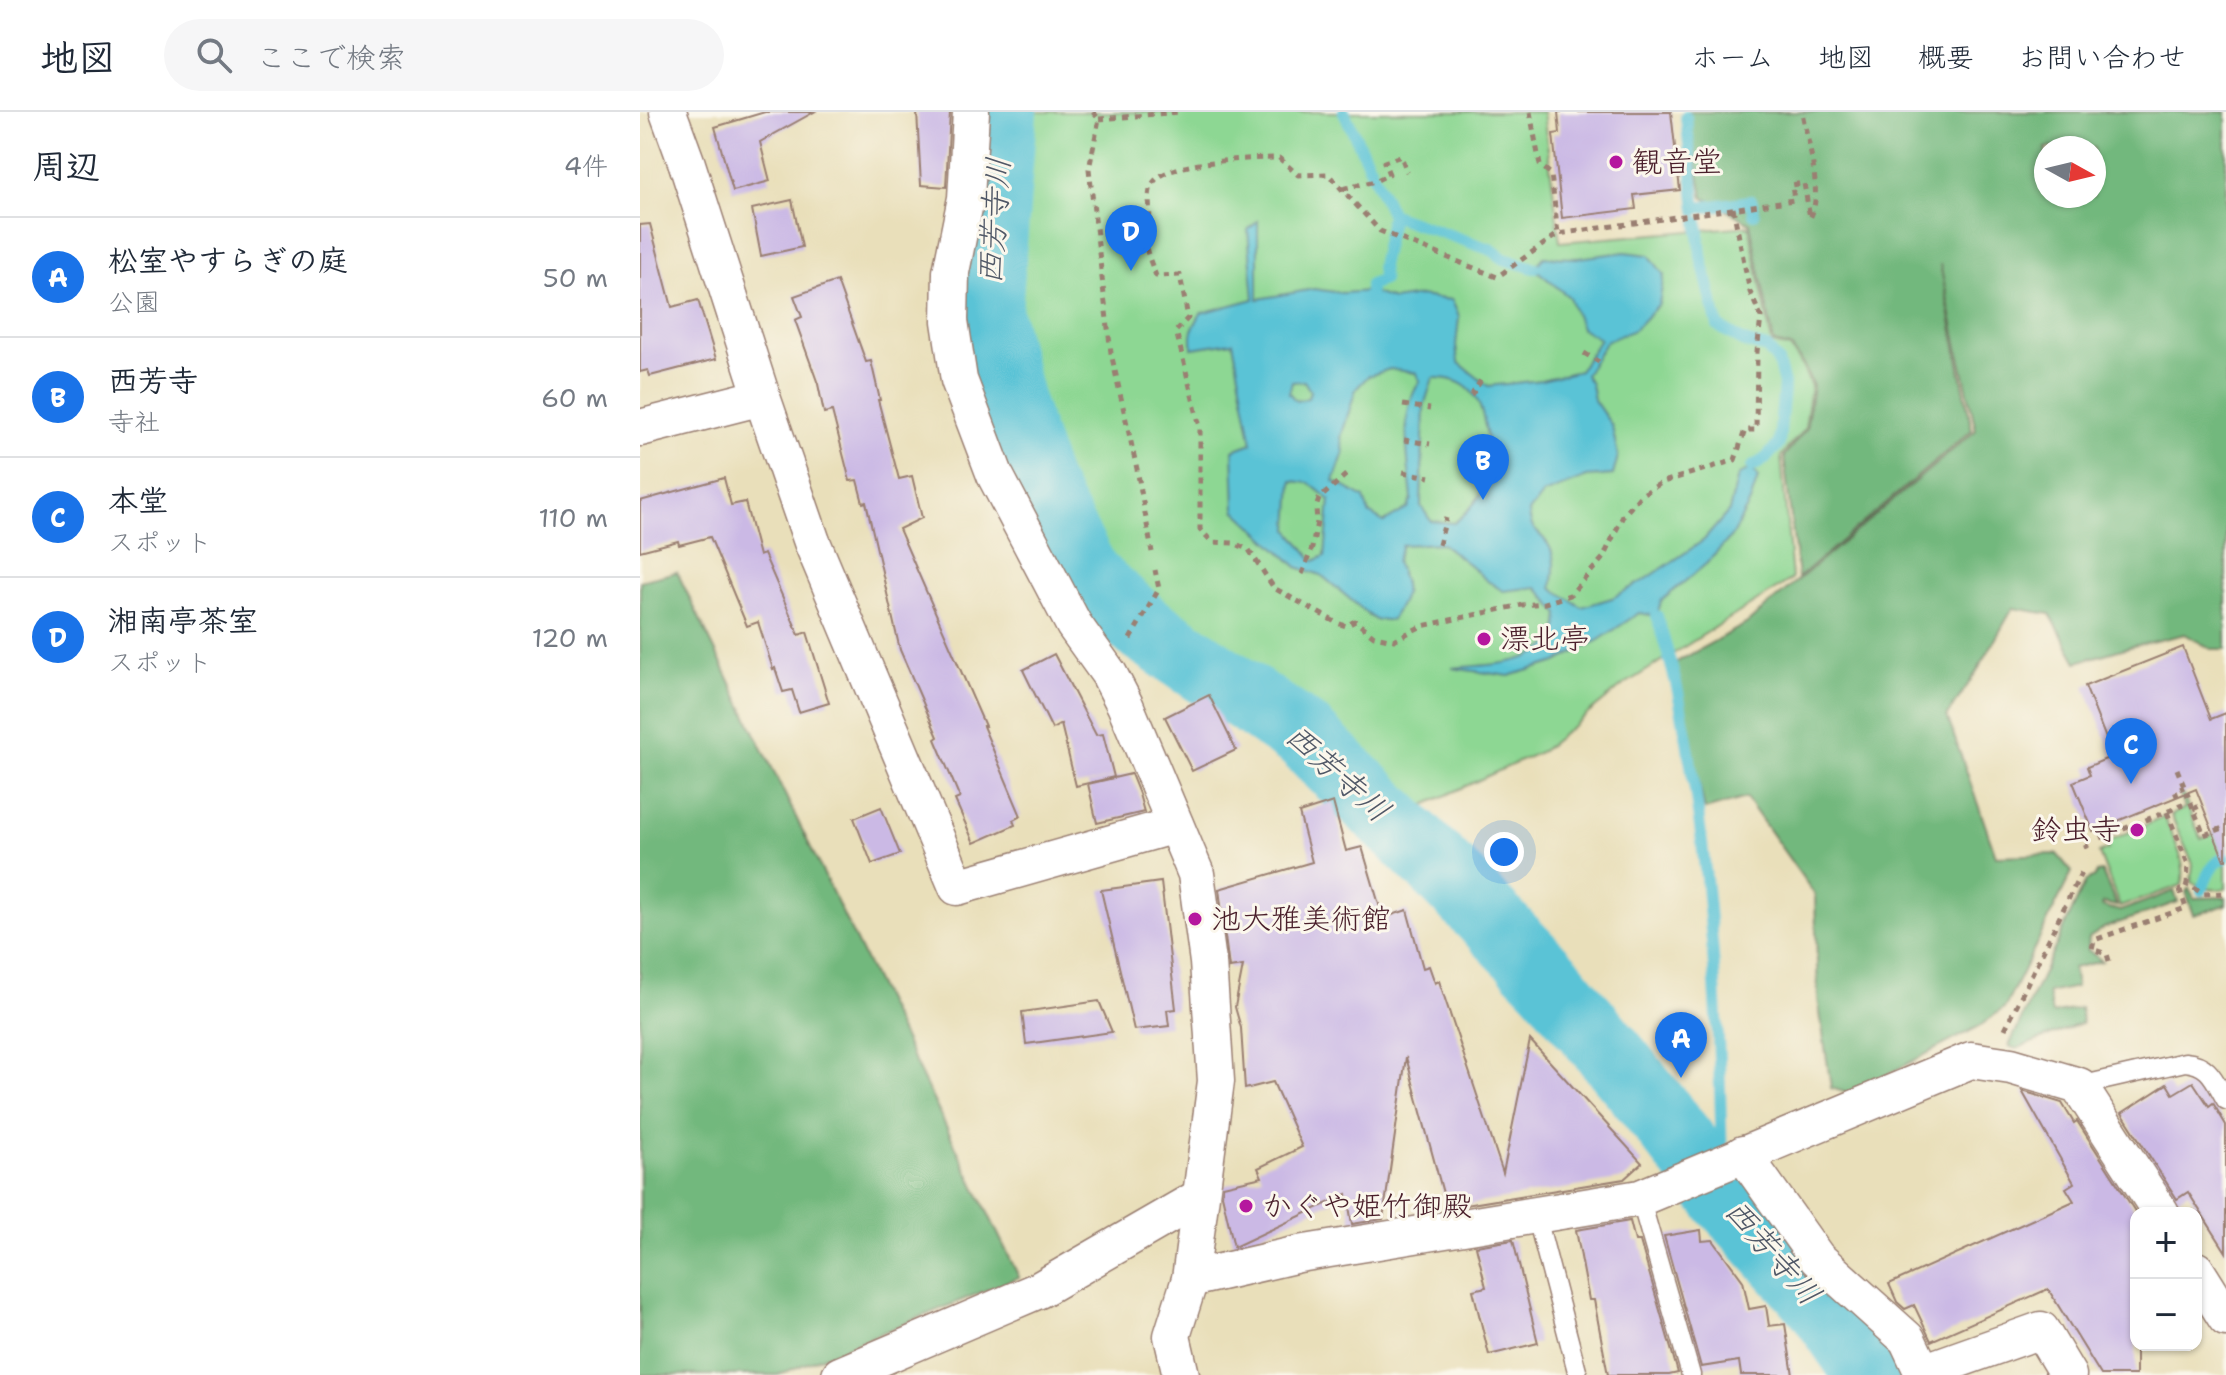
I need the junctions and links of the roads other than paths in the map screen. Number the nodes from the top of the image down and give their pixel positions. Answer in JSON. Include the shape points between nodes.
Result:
{"nodes":[{"id":1,"x":668,"y":112,"type":"edge"},
{"id":2,"x":971,"y":112,"type":"edge"},
{"id":3,"x":762,"y":397,"type":"junction"},
{"id":4,"x":640,"y":428,"type":"edge"},
{"id":5,"x":1175,"y":825,"type":"junction"},
{"id":6,"x":2079,"y":1086,"type":"junction"},
{"id":7,"x":2226,"y":1100,"type":"edge"},
{"id":8,"x":1743,"y":1154,"type":"junction"},
{"id":9,"x":1200,"y":1197,"type":"junction"},
{"id":10,"x":1640,"y":1198,"type":"junction"},
{"id":11,"x":2157,"y":1207,"type":"edge"},
{"id":12,"x":1536,"y":1214,"type":"junction"},
{"id":13,"x":1190,"y":1279,"type":"junction"},
{"id":14,"x":2202,"y":1279,"type":"edge"},
{"id":15,"x":2226,"y":1318,"type":"edge"},
{"id":16,"x":1923,"y":1373,"type":"edge"},
{"id":17,"x":840,"y":1375,"type":"edge"},
{"id":18,"x":1181,"y":1375,"type":"edge"},
{"id":19,"x":1578,"y":1375,"type":"edge"},
{"id":20,"x":1691,"y":1375,"type":"edge"},
{"id":21,"x":2068,"y":1375,"type":"edge"}],
"edges":[{"from":1,"to":3,"type":"street"},
{"from":2,"to":5,"type":"street","via":[[966,198],[951,272],[950,321],[959,380],[995,475],[1074,625],[1115,684]]},
{"from":3,"to":4,"type":"street"},
{"from":3,"to":5,"type":"street","via":[[812,542],[957,887]]},
{"from":5,"to":9,"type":"street","via":[[1196,874],[1216,1081]]},
{"from":6,"to":7,"type":"lane","via":[[2196,1063],[2207,1068]]},
{"from":6,"to":8,"type":"street","via":[[1971,1060]]},
{"from":6,"to":11,"type":"street"},
{"from":8,"to":10,"type":"street"},
{"from":8,"to":16,"type":"street","via":[[1817,1258],[1907,1339]]},
{"from":9,"to":13,"type":"street"},
{"from":9,"to":17,"type":"street","via":[[1039,1290]]},
{"from":10,"to":12,"type":"street"},
{"from":10,"to":20,"type":"lane"},
{"from":12,"to":13,"type":"street","via":[[1299,1254]]},
{"from":12,"to":19,"type":"lane"},
{"from":13,"to":18,"type":"street","via":[[1172,1336]]},
{"from":14,"to":15,"type":"street"},
{"from":16,"to":21,"type":"street","via":[[2041,1330]]}]}
